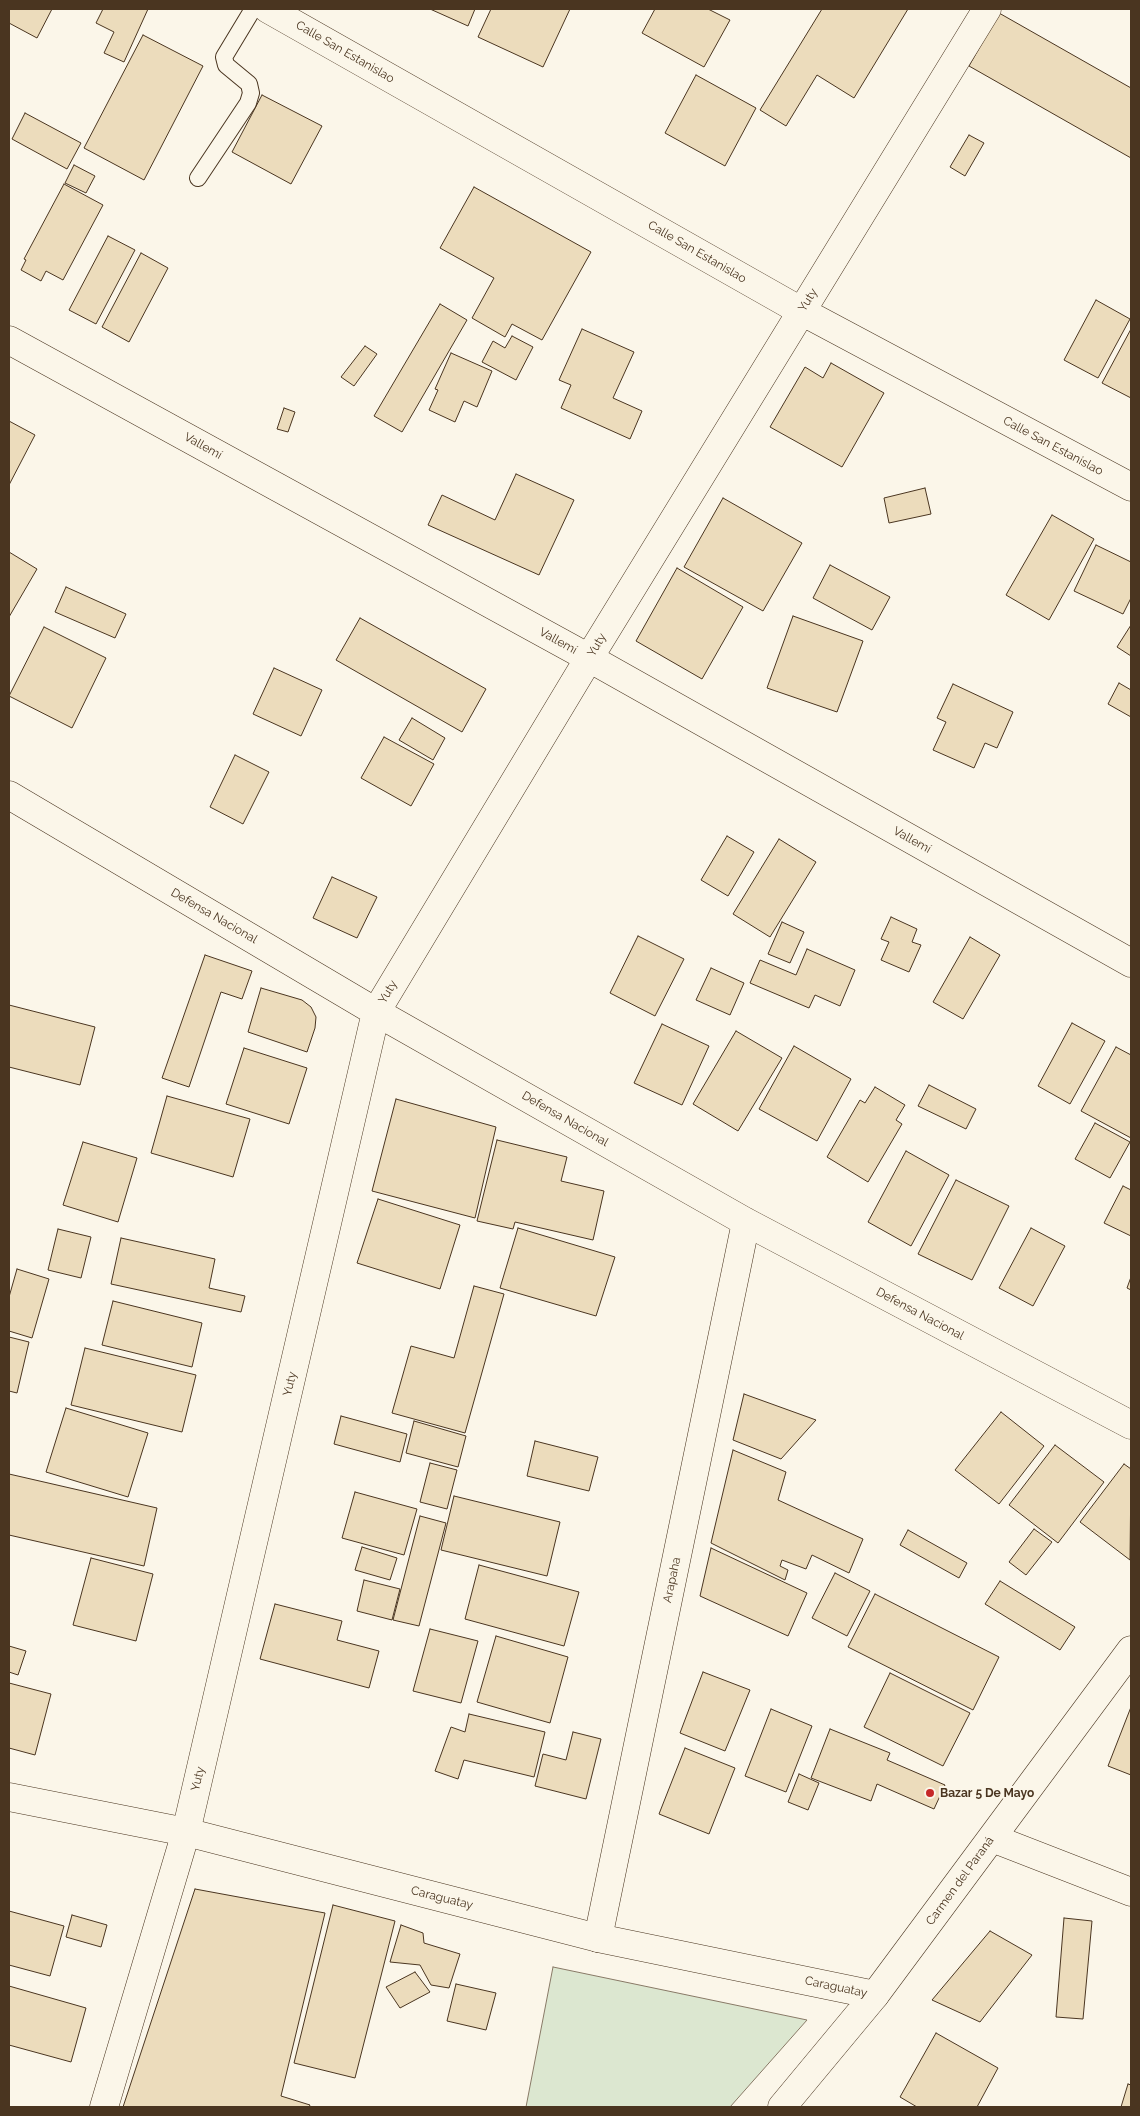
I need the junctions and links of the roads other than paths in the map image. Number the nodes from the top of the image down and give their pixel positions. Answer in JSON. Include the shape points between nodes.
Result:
{"nodes":[{"id":1,"x":253,"y":9,"type":"edge"},
{"id":2,"x":268,"y":9,"type":"edge"},
{"id":3,"x":987,"y":9,"type":"edge"},
{"id":4,"x":198,"y":178,"type":"dead end"},
{"id":5,"x":801,"y":311,"type":"junction"},
{"id":6,"x":9,"y":340,"type":"edge"},
{"id":7,"x":1131,"y":487,"type":"edge"},
{"id":8,"x":589,"y":658,"type":"junction"},
{"id":9,"x":9,"y":795,"type":"edge"},
{"id":10,"x":1131,"y":963,"type":"edge"},
{"id":11,"x":376,"y":1012,"type":"junction"},
{"id":12,"x":746,"y":1222,"type":"junction"},
{"id":13,"x":1131,"y":1425,"type":"edge"},
{"id":14,"x":1131,"y":1650,"type":"edge"},
{"id":15,"x":9,"y":1797,"type":"edge"},
{"id":16,"x":186,"y":1832,"type":"junction"},
{"id":17,"x":992,"y":1838,"type":"junction"},
{"id":18,"x":1131,"y":1892,"type":"edge"},
{"id":19,"x":598,"y":1938,"type":"junction"},
{"id":20,"x":875,"y":1996,"type":"junction"},
{"id":21,"x":104,"y":2107,"type":"edge"},
{"id":22,"x":782,"y":2107,"type":"edge"}],
"edges":[{"from":1,"to":4,"type":"lane","via":[[224,57],[226,65],[249,84],[248,103]]},
{"from":2,"to":5,"type":"street","name":"Calle San Estanislao"},
{"from":3,"to":5,"type":"street","name":"Yuty"},
{"from":5,"to":7,"type":"street","name":"Calle San Estanislao"},
{"from":5,"to":8,"type":"street","name":"Yuty"},
{"from":6,"to":8,"type":"street","name":"Vallemí"},
{"from":8,"to":10,"type":"street","name":"Vallemí"},
{"from":8,"to":11,"type":"street","name":"Yuty"},
{"from":9,"to":11,"type":"street","name":"Defensa Nacional"},
{"from":11,"to":12,"type":"street","name":"Defensa Nacional"},
{"from":11,"to":16,"type":"street","name":"Yuty"},
{"from":12,"to":13,"type":"street","name":"Defensa Nacional"},
{"from":12,"to":19,"type":"street","name":"Arapaha"},
{"from":14,"to":17,"type":"street","name":"Carmen del Paraná"},
{"from":15,"to":16,"type":"street","name":"Caraguatay"},
{"from":16,"to":19,"type":"street","name":"Caraguatay"},
{"from":16,"to":21,"type":"street","name":"Yuty"},
{"from":17,"to":18,"type":"street"},
{"from":17,"to":20,"type":"street","name":"Carmen del Paraná"},
{"from":19,"to":20,"type":"street","name":"Caraguatay"},
{"from":20,"to":22,"type":"street","name":"Carmen del Paraná"}]}
